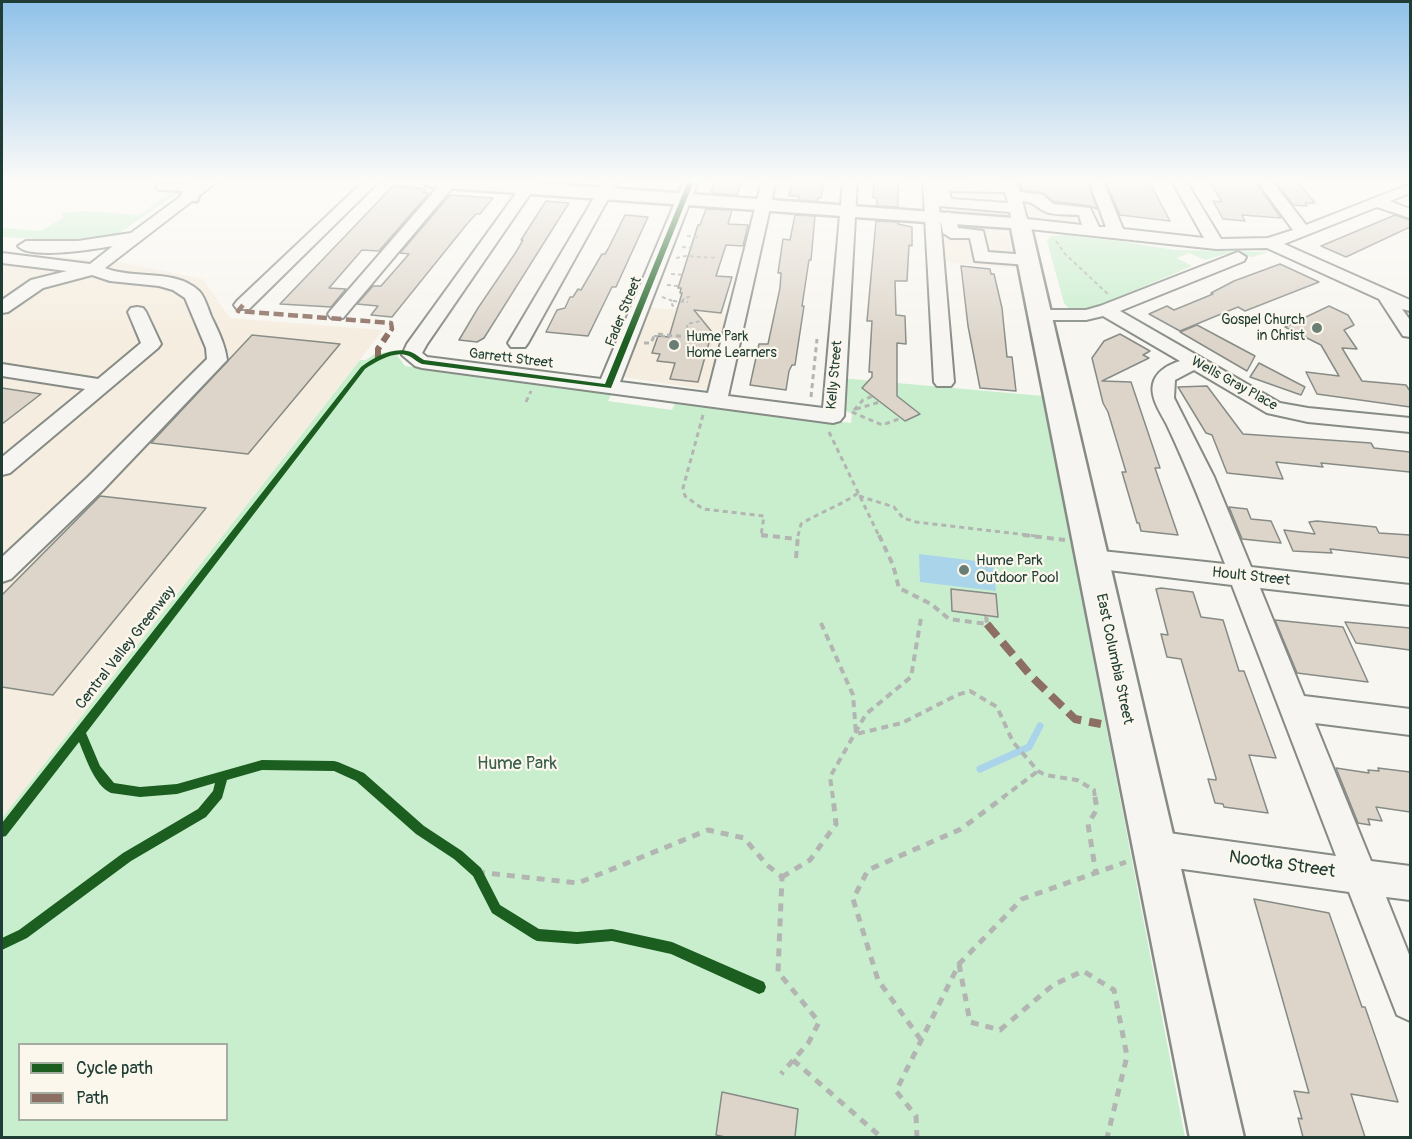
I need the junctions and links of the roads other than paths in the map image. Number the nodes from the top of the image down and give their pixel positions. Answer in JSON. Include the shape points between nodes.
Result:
{"nodes":[{"id":1,"x":139,"y":234,"type":"edge"},
{"id":2,"x":320,"y":234,"type":"edge"},
{"id":3,"x":399,"y":234,"type":"edge"},
{"id":4,"x":494,"y":234,"type":"edge"},
{"id":5,"x":581,"y":234,"type":"edge"},
{"id":6,"x":669,"y":234,"type":"edge"},
{"id":7,"x":755,"y":234,"type":"edge"},
{"id":8,"x":846,"y":234,"type":"edge"},
{"id":9,"x":940,"y":234,"type":"edge"},
{"id":10,"x":977,"y":234,"type":"edge"},
{"id":11,"x":1022,"y":234,"type":"edge"},
{"id":12,"x":1134,"y":234,"type":"edge"},
{"id":13,"x":1210,"y":234,"type":"edge"},
{"id":14,"x":1296,"y":234,"type":"edge"},
{"id":15,"x":136,"y":237,"type":"junction"},
{"id":16,"x":2,"y":243,"type":"edge"},
{"id":17,"x":1269,"y":243,"type":"junction"},
{"id":18,"x":1216,"y":244,"type":"junction"},
{"id":19,"x":1238,"y":257,"type":"dead end"},
{"id":20,"x":2,"y":258,"type":"edge"},
{"id":21,"x":1028,"y":260,"type":"junction"},
{"id":22,"x":93,"y":270,"type":"junction"},
{"id":23,"x":1394,"y":291,"type":"junction"},
{"id":24,"x":243,"y":305,"type":"dead end"},
{"id":25,"x":1110,"y":305,"type":"junction"},
{"id":26,"x":1410,"y":306,"type":"edge"},
{"id":27,"x":2,"y":308,"type":"edge"},
{"id":28,"x":137,"y":312,"type":"dead end"},
{"id":29,"x":337,"y":314,"type":"dead end"},
{"id":30,"x":1040,"y":315,"type":"junction"},
{"id":31,"x":1410,"y":332,"type":"edge"},
{"id":32,"x":518,"y":343,"type":"dead end"},
{"id":33,"x":1194,"y":363,"type":"junction"},
{"id":34,"x":2,"y":370,"type":"edge"},
{"id":35,"x":944,"y":382,"type":"dead end"},
{"id":36,"x":102,"y":386,"type":"junction"},
{"id":37,"x":608,"y":386,"type":"junction"},
{"id":38,"x":711,"y":403,"type":"junction"},
{"id":39,"x":1410,"y":425,"type":"edge"},
{"id":40,"x":2,"y":468,"type":"edge"},
{"id":41,"x":1092,"y":559,"type":"junction"},
{"id":42,"x":2,"y":572,"type":"edge"},
{"id":43,"x":1242,"y":576,"type":"junction"},
{"id":44,"x":1410,"y":594,"type":"edge"},
{"id":45,"x":1296,"y":708,"type":"junction"},
{"id":46,"x":1410,"y":722,"type":"edge"},
{"id":47,"x":1140,"y":855,"type":"junction"},
{"id":48,"x":1362,"y":876,"type":"junction"},
{"id":49,"x":1410,"y":883,"type":"edge"},
{"id":50,"x":1410,"y":1002,"type":"edge"},
{"id":51,"x":1217,"y":1137,"type":"edge"}],
"edges":[{"from":1,"to":15,"type":"street"},
{"from":2,"to":24,"type":"street"},
{"from":3,"to":29,"type":"street"},
{"from":4,"to":37,"type":"street","name":"Garrett Street","via":[[412,355],[422,362]]},
{"from":5,"to":32,"type":"street"},
{"from":6,"to":37,"type":"street","name":"Fader Street"},
{"from":7,"to":38,"type":"street"},
{"from":8,"to":38,"type":"street","name":"Kelly Street","via":[[833,416]]},
{"from":9,"to":35,"type":"street"},
{"from":10,"to":21,"type":"street","via":[[981,257]]},
{"from":11,"to":21,"type":"main road","name":"East Columbia Street"},
{"from":12,"to":18,"type":"street"},
{"from":13,"to":18,"type":"street"},
{"from":14,"to":17,"type":"street"},
{"from":15,"to":16,"type":"street","via":[[72,247]]},
{"from":15,"to":22,"type":"street"},
{"from":17,"to":18,"type":"street"},
{"from":17,"to":23,"type":"street"},
{"from":19,"to":25,"type":"street"},
{"from":20,"to":22,"type":"street"},
{"from":21,"to":30,"type":"main road","name":"East Columbia Street"},
{"from":22,"to":27,"type":"street","via":[[37,284]]},
{"from":22,"to":42,"type":"street","via":[[110,276],[159,281],[193,295],[216,348],[217,360],[96,484]]},
{"from":23,"to":26,"type":"street"},
{"from":23,"to":31,"type":"street","via":[[1394,310]]},
{"from":25,"to":30,"type":"street","via":[[1086,315]]},
{"from":25,"to":33,"type":"street","name":"Wells Gray Place"},
{"from":28,"to":36,"type":"street","via":[[151,344]]},
{"from":30,"to":41,"type":"main road","name":"East Columbia Street"},
{"from":33,"to":39,"type":"street","name":"Wells Gray Place","via":[[1274,408]]},
{"from":33,"to":43,"type":"street","via":[[1170,373],[1161,386]]},
{"from":34,"to":36,"type":"street"},
{"from":36,"to":40,"type":"street"},
{"from":37,"to":38,"type":"street","name":"Kelly Street"},
{"from":41,"to":43,"type":"street","name":"Hoult Street"},
{"from":41,"to":47,"type":"main road","name":"East Columbia Street"},
{"from":43,"to":44,"type":"street","name":"Hoult Street"},
{"from":43,"to":45,"type":"street"},
{"from":45,"to":46,"type":"street"},
{"from":45,"to":48,"type":"street"},
{"from":47,"to":48,"type":"street","name":"Nootka Street"},
{"from":47,"to":51,"type":"main road","name":"East Columbia Street"},
{"from":48,"to":49,"type":"street","name":"Nootka Street"},
{"from":48,"to":50,"type":"street"}]}
